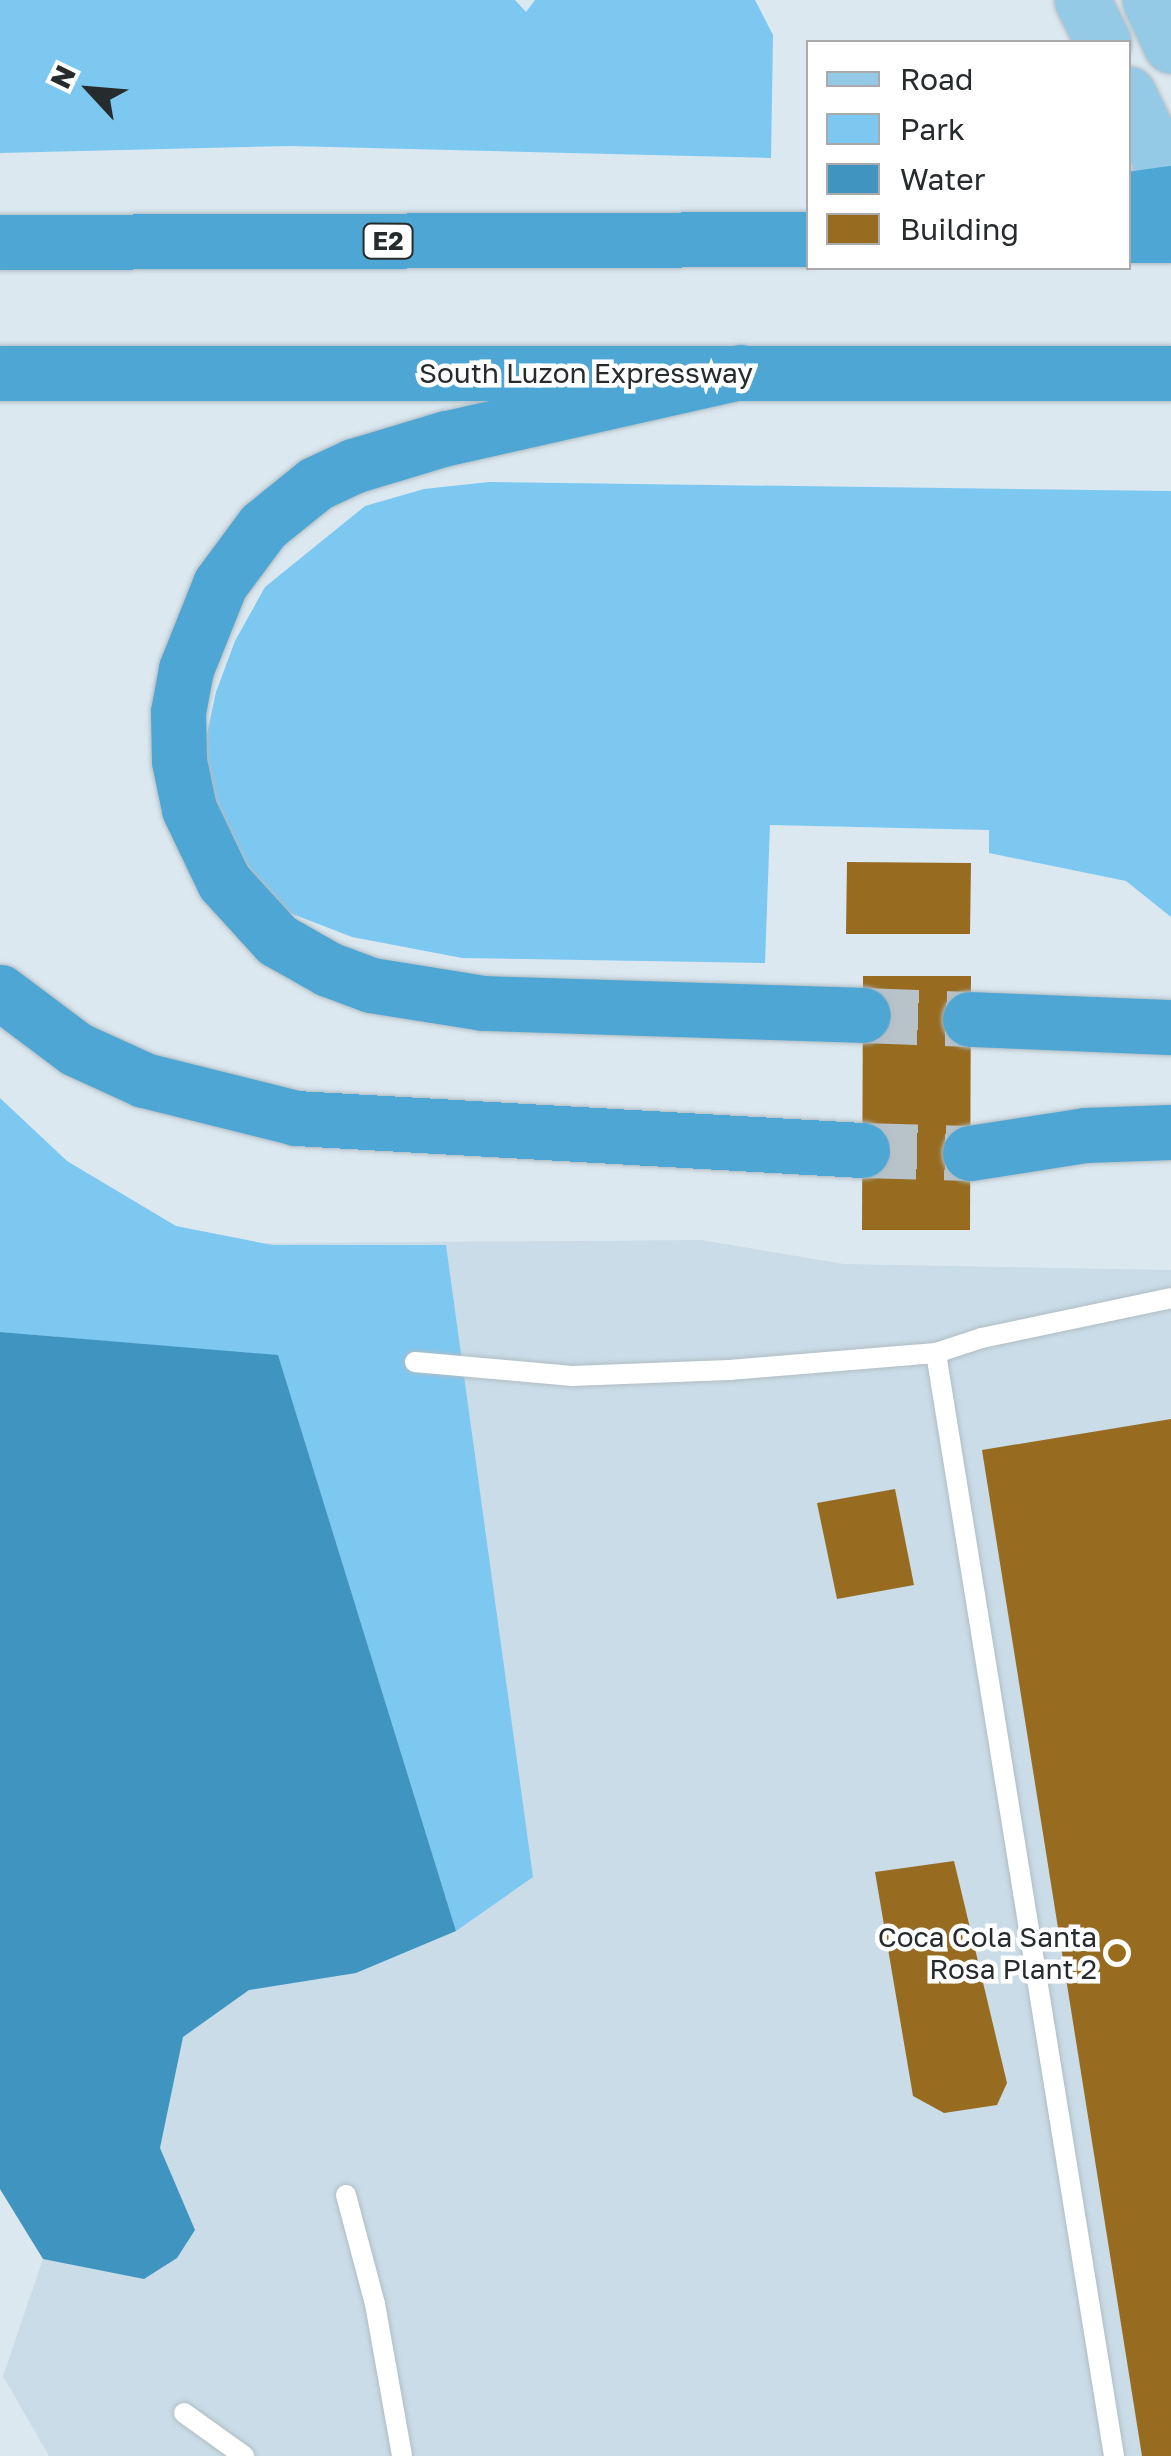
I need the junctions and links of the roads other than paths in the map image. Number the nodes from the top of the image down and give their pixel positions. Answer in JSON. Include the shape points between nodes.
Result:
{"nodes":[{"id":1,"x":1082,"y":0,"type":"edge"},
{"id":2,"x":1150,"y":0,"type":"edge"},
{"id":3,"x":1102,"y":40,"type":"edge"},
{"id":4,"x":1171,"y":45,"type":"edge"},
{"id":5,"x":1131,"y":98,"type":"edge"},
{"id":6,"x":1171,"y":182,"type":"edge"},
{"id":7,"x":1171,"y":194,"type":"edge"},
{"id":8,"x":1131,"y":199,"type":"edge"},
{"id":9,"x":1171,"y":235,"type":"edge"},
{"id":10,"x":1131,"y":236,"type":"edge"},
{"id":11,"x":798,"y":238,"type":"edge"},
{"id":12,"x":0,"y":242,"type":"edge"},
{"id":13,"x":740,"y":372,"type":"junction"},
{"id":14,"x":0,"y":373,"type":"edge"},
{"id":15,"x":1171,"y":373,"type":"edge"},
{"id":16,"x":0,"y":992,"type":"edge"},
{"id":17,"x":863,"y":1014,"type":"tunnel mouth"},
{"id":18,"x":970,"y":1019,"type":"tunnel mouth"},
{"id":19,"x":1171,"y":1027,"type":"edge"},
{"id":20,"x":1171,"y":1132,"type":"edge"},
{"id":21,"x":862,"y":1150,"type":"tunnel mouth"},
{"id":22,"x":970,"y":1152,"type":"tunnel mouth"},
{"id":23,"x":1171,"y":1298,"type":"edge"},
{"id":24,"x":936,"y":1353,"type":"junction"},
{"id":25,"x":415,"y":1362,"type":"dead end"},
{"id":26,"x":346,"y":2195,"type":"dead end"},
{"id":27,"x":184,"y":2412,"type":"dead end"},
{"id":28,"x":244,"y":2456,"type":"edge"},
{"id":29,"x":402,"y":2456,"type":"edge"},
{"id":30,"x":1114,"y":2456,"type":"edge"}],
"edges":[{"from":1,"to":3,"type":"main road"},
{"from":2,"to":4,"type":"main road"},
{"from":5,"to":6,"type":"main road"},
{"from":7,"to":8,"type":"highway"},
{"from":9,"to":10,"type":"highway"},
{"from":11,"to":12,"type":"highway","number":"E2"},
{"from":13,"to":14,"type":"highway","name":"South Luzon Expressway"},
{"from":13,"to":15,"type":"highway","name":"South Luzon Expressway"},
{"from":13,"to":17,"type":"highway","via":[[446,438],[316,484],[263,526],[220,584],[186,669],[179,761],[189,809],[224,882],[277,940],[328,969],[371,984],[484,1003]]},
{"from":16,"to":21,"type":"highway","via":[[76,1049],[144,1080],[296,1118]]},
{"from":18,"to":19,"type":"highway"},
{"from":20,"to":22,"type":"highway","via":[[1085,1135]]},
{"from":23,"to":24,"type":"lane"},
{"from":24,"to":25,"type":"lane","via":[[572,1376]]},
{"from":24,"to":30,"type":"lane"},
{"from":26,"to":29,"type":"lane","via":[[375,2304]]},
{"from":27,"to":28,"type":"lane"}]}
